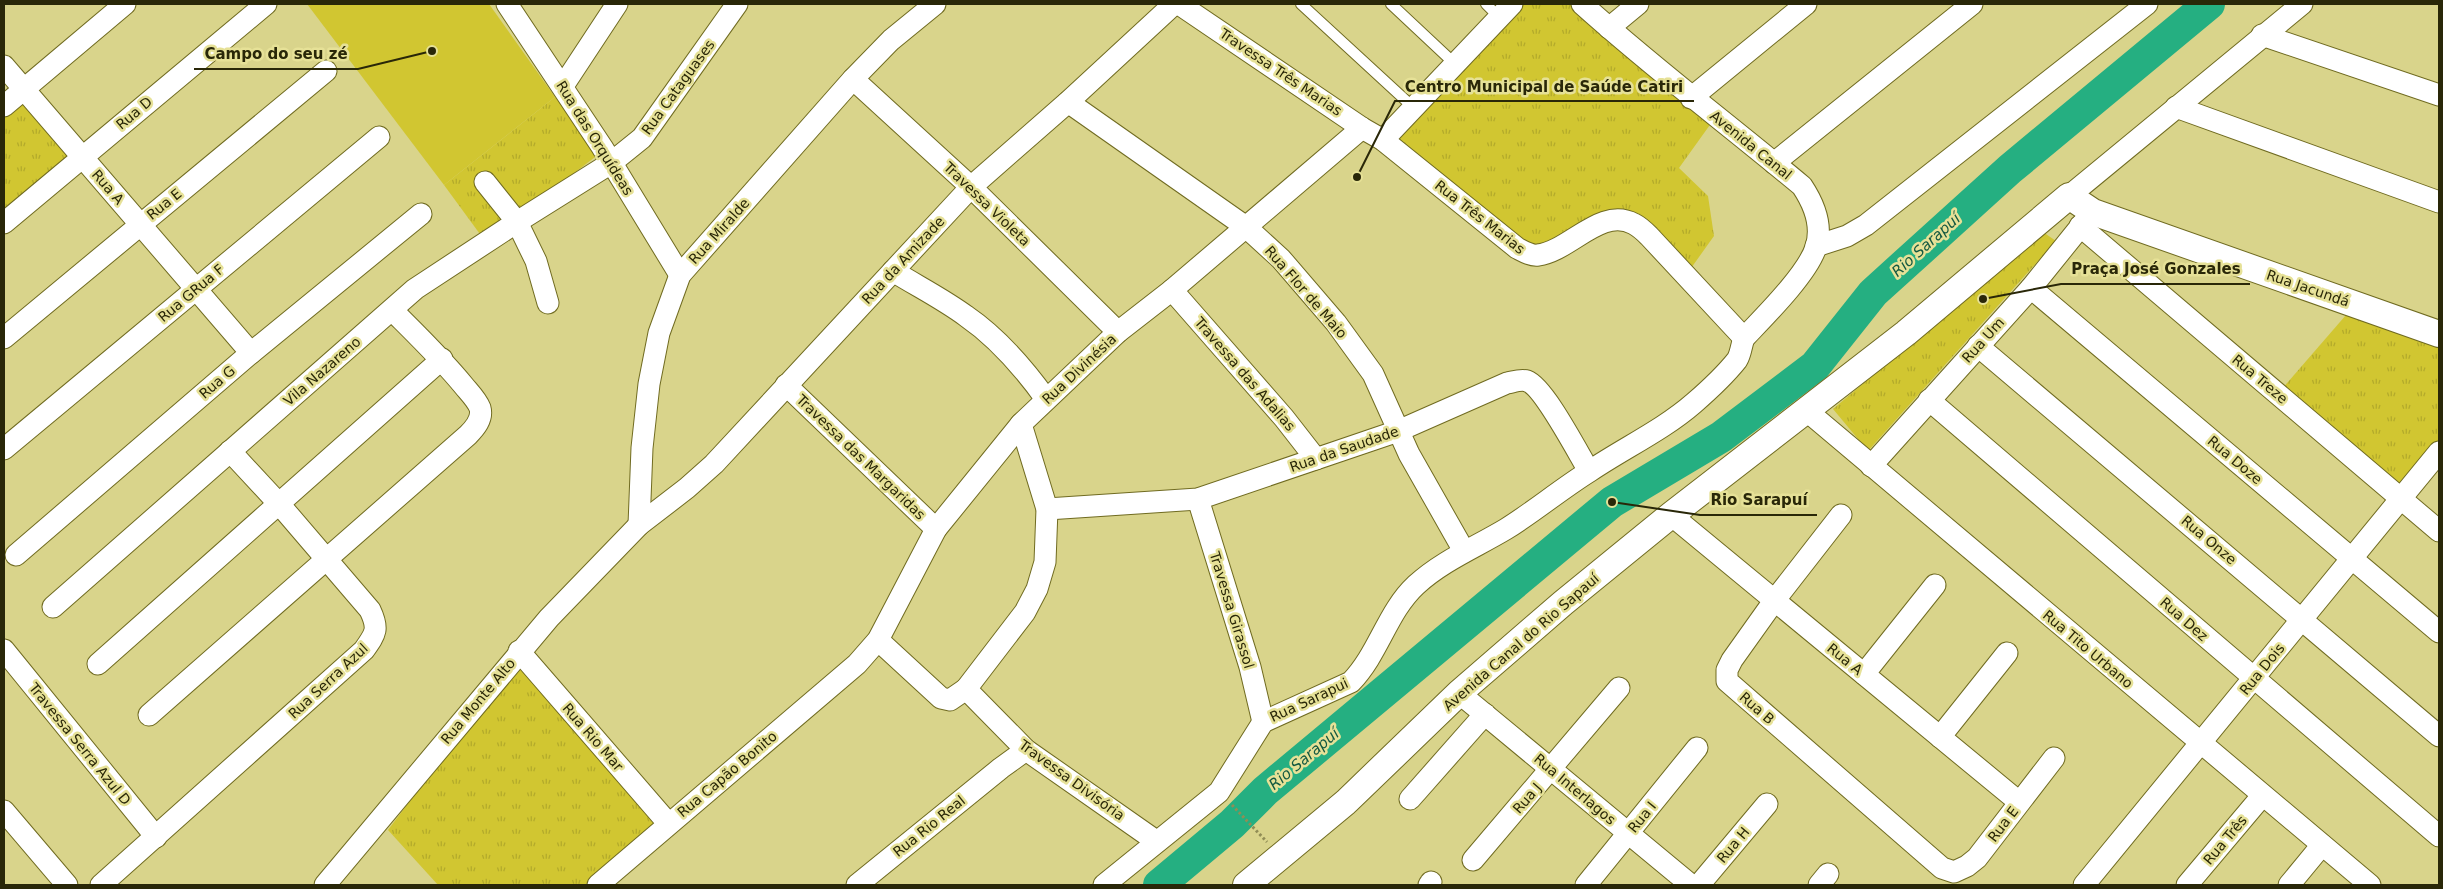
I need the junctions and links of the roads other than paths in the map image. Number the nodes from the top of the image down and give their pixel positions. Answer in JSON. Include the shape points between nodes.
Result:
{"nodes":[{"id":1,"x":125,"y":4,"type":"edge"},
{"id":2,"x":266,"y":4,"type":"edge"},
{"id":3,"x":617,"y":4,"type":"edge"},
{"id":4,"x":737,"y":4,"type":"edge"},
{"id":5,"x":935,"y":4,"type":"edge"},
{"id":6,"x":1174,"y":4,"type":"edge"},
{"id":7,"x":1179,"y":4,"type":"edge"},
{"id":8,"x":1301,"y":4,"type":"edge"},
{"id":9,"x":1391,"y":4,"type":"edge"},
{"id":10,"x":1582,"y":4,"type":"edge"},
{"id":11,"x":1638,"y":4,"type":"edge"},
{"id":12,"x":1806,"y":4,"type":"edge"},
{"id":13,"x":1972,"y":4,"type":"edge"},
{"id":14,"x":2147,"y":4,"type":"edge"},
{"id":15,"x":2302,"y":4,"type":"edge"},
{"id":16,"x":515,"y":8,"type":"edge"},
{"id":17,"x":1499,"y":8,"type":"edge"},
{"id":18,"x":1609,"y":28,"type":"junction"},
{"id":19,"x":2262,"y":35,"type":"junction"},
{"id":20,"x":1455,"y":64,"type":"junction"},
{"id":21,"x":4,"y":66,"type":"edge"},
{"id":22,"x":326,"y":72,"type":"dead end"},
{"id":23,"x":853,"y":78,"type":"junction"},
{"id":24,"x":563,"y":86,"type":"junction"},
{"id":25,"x":23,"y":89,"type":"junction"},
{"id":26,"x":2439,"y":94,"type":"edge"},
{"id":27,"x":1691,"y":98,"type":"junction"},
{"id":28,"x":1068,"y":102,"type":"junction"},
{"id":29,"x":4,"y":106,"type":"edge"},
{"id":30,"x":2176,"y":106,"type":"junction"},
{"id":31,"x":1414,"y":108,"type":"junction"},
{"id":32,"x":1362,"y":128,"type":"junction"},
{"id":33,"x":379,"y":137,"type":"dead end"},
{"id":34,"x":1382,"y":140,"type":"junction"},
{"id":35,"x":82,"y":157,"type":"junction"},
{"id":36,"x":1774,"y":163,"type":"junction"},
{"id":37,"x":611,"y":164,"type":"junction"},
{"id":38,"x":485,"y":182,"type":"dead end"},
{"id":39,"x":971,"y":187,"type":"junction"},
{"id":40,"x":2069,"y":196,"type":"junction"},
{"id":41,"x":2439,"y":202,"type":"edge"},
{"id":42,"x":422,"y":214,"type":"dead end"},
{"id":43,"x":2087,"y":219,"type":"junction"},
{"id":44,"x":517,"y":222,"type":"junction"},
{"id":45,"x":4,"y":223,"type":"edge"},
{"id":46,"x":140,"y":224,"type":"junction"},
{"id":47,"x":1246,"y":228,"type":"junction"},
{"id":48,"x":1816,"y":246,"type":"junction"},
{"id":49,"x":893,"y":271,"type":"junction"},
{"id":50,"x":680,"y":275,"type":"junction"},
{"id":51,"x":2030,"y":288,"type":"junction"},
{"id":52,"x":195,"y":290,"type":"junction"},
{"id":53,"x":1172,"y":290,"type":"junction"},
{"id":54,"x":548,"y":303,"type":"dead end"},
{"id":55,"x":392,"y":310,"type":"junction"},
{"id":56,"x":1118,"y":332,"type":"junction"},
{"id":57,"x":2439,"y":334,"type":"edge"},
{"id":58,"x":4,"y":338,"type":"edge"},
{"id":59,"x":1744,"y":338,"type":"junction"},
{"id":60,"x":1978,"y":346,"type":"junction"},
{"id":61,"x":251,"y":352,"type":"junction"},
{"id":62,"x":442,"y":360,"type":"junction"},
{"id":63,"x":786,"y":385,"type":"junction"},
{"id":64,"x":1046,"y":399,"type":"junction"},
{"id":65,"x":1929,"y":400,"type":"junction"},
{"id":66,"x":1807,"y":411,"type":"junction"},
{"id":67,"x":1021,"y":424,"type":"junction"},
{"id":68,"x":1398,"y":431,"type":"junction"},
{"id":69,"x":4,"y":449,"type":"edge"},
{"id":70,"x":230,"y":452,"type":"junction"},
{"id":71,"x":2439,"y":452,"type":"edge"},
{"id":72,"x":1316,"y":459,"type":"junction"},
{"id":73,"x":1871,"y":466,"type":"junction"},
{"id":74,"x":1589,"y":471,"type":"junction"},
{"id":75,"x":2401,"y":499,"type":"junction"},
{"id":76,"x":1198,"y":500,"type":"junction"},
{"id":77,"x":280,"y":505,"type":"junction"},
{"id":78,"x":1047,"y":509,"type":"junction"},
{"id":79,"x":1841,"y":514,"type":"dead end"},
{"id":80,"x":1671,"y":515,"type":"junction"},
{"id":81,"x":639,"y":525,"type":"junction"},
{"id":82,"x":936,"y":529,"type":"junction"},
{"id":83,"x":2439,"y":531,"type":"edge"},
{"id":84,"x":1464,"y":551,"type":"junction"},
{"id":85,"x":16,"y":555,"type":"dead end"},
{"id":86,"x":2352,"y":559,"type":"junction"},
{"id":87,"x":326,"y":560,"type":"junction"},
{"id":88,"x":1934,"y":585,"type":"dead end"},
{"id":89,"x":1774,"y":601,"type":"junction"},
{"id":90,"x":53,"y":607,"type":"dead end"},
{"id":91,"x":2302,"y":619,"type":"junction"},
{"id":92,"x":2439,"y":632,"type":"edge"},
{"id":93,"x":878,"y":640,"type":"junction"},
{"id":94,"x":4,"y":650,"type":"edge"},
{"id":95,"x":519,"y":651,"type":"junction"},
{"id":96,"x":2007,"y":654,"type":"dead end"},
{"id":97,"x":98,"y":664,"type":"dead end"},
{"id":98,"x":857,"y":664,"type":"joint"},
{"id":99,"x":1864,"y":674,"type":"junction"},
{"id":100,"x":2254,"y":679,"type":"junction"},
{"id":101,"x":1619,"y":688,"type":"dead end"},
{"id":102,"x":966,"y":689,"type":"junction"},
{"id":103,"x":1460,"y":693,"type":"junction"},
{"id":104,"x":1485,"y":714,"type":"junction"},
{"id":105,"x":149,"y":715,"type":"dead end"},
{"id":106,"x":1263,"y":722,"type":"junction"},
{"id":107,"x":2439,"y":736,"type":"edge"},
{"id":108,"x":1940,"y":737,"type":"junction"},
{"id":109,"x":2200,"y":744,"type":"junction"},
{"id":110,"x":1697,"y":748,"type":"dead end"},
{"id":111,"x":1026,"y":750,"type":"junction"},
{"id":112,"x":2054,"y":758,"type":"dead end"},
{"id":113,"x":1551,"y":769,"type":"junction"},
{"id":114,"x":2262,"y":796,"type":"junction"},
{"id":115,"x":1410,"y":799,"type":"dead end"},
{"id":116,"x":2019,"y":802,"type":"junction"},
{"id":117,"x":1767,"y":804,"type":"dead end"},
{"id":118,"x":4,"y":811,"type":"edge"},
{"id":119,"x":668,"y":824,"type":"junction"},
{"id":120,"x":1628,"y":833,"type":"junction"},
{"id":121,"x":2439,"y":836,"type":"edge"},
{"id":122,"x":156,"y":837,"type":"junction"},
{"id":123,"x":1156,"y":841,"type":"junction"},
{"id":124,"x":2322,"y":845,"type":"junction"},
{"id":125,"x":1473,"y":860,"type":"dead end"},
{"id":126,"x":1942,"y":868,"type":"joint"},
{"id":127,"x":110,"y":882,"type":"edge"},
{"id":128,"x":67,"y":885,"type":"edge"},
{"id":129,"x":325,"y":885,"type":"edge"},
{"id":130,"x":598,"y":885,"type":"edge"},
{"id":131,"x":857,"y":885,"type":"edge"},
{"id":132,"x":1104,"y":885,"type":"edge"},
{"id":133,"x":1246,"y":885,"type":"edge"},
{"id":134,"x":1586,"y":885,"type":"edge"},
{"id":135,"x":1691,"y":885,"type":"edge"},
{"id":136,"x":1699,"y":885,"type":"edge"},
{"id":137,"x":2084,"y":885,"type":"edge"},
{"id":138,"x":2187,"y":885,"type":"edge"},
{"id":139,"x":2288,"y":885,"type":"edge"},
{"id":140,"x":2370,"y":885,"type":"edge"}],
"edges":[{"from":1,"to":25,"type":"street"},
{"from":2,"to":35,"type":"street","name":"Rua D"},
{"from":3,"to":24,"type":"street"},
{"from":4,"to":37,"type":"street","name":"Rua Cataguases","via":[[656,121],[642,138]]},
{"from":5,"to":23,"type":"street","name":"Rua Miralde","via":[[891,40]]},
{"from":6,"to":28,"type":"street","name":"Rua da Amizade"},
{"from":7,"to":32,"type":"street","name":"Travessa Três Marias"},
{"from":8,"to":31,"type":"lane"},
{"from":9,"to":20,"type":"lane"},
{"from":10,"to":18,"type":"street","name":"Avenida Canal"},
{"from":11,"to":18,"type":"street"},
{"from":12,"to":27,"type":"street"},
{"from":13,"to":36,"type":"street"},
{"from":14,"to":48,"type":"street","via":[[1866,225],[1847,236]]},
{"from":15,"to":19,"type":"street"},
{"from":16,"to":24,"type":"street","name":"Rua das Orquídeas"},
{"from":17,"to":20,"type":"street"},
{"from":18,"to":27,"type":"street","name":"Avenida Canal"},
{"from":19,"to":26,"type":"street"},
{"from":19,"to":30,"type":"street"},
{"from":20,"to":31,"type":"street"},
{"from":21,"to":25,"type":"street","name":"Rua A"},
{"from":22,"to":46,"type":"street","name":"Rua E"},
{"from":23,"to":39,"type":"street","name":"Travessa Violeta"},
{"from":23,"to":50,"type":"street","name":"Rua Miralde"},
{"from":24,"to":37,"type":"street","name":"Rua das Orquídeas"},
{"from":25,"to":29,"type":"street"},
{"from":25,"to":35,"type":"street","name":"Rua A"},
{"from":27,"to":36,"type":"street","name":"Avenida Canal"},
{"from":28,"to":39,"type":"street","name":"Rua da Amizade"},
{"from":28,"to":47,"type":"street","name":"Rua Flor de Maio"},
{"from":30,"to":40,"type":"street"},
{"from":30,"to":41,"type":"street"},
{"from":31,"to":34,"type":"street"},
{"from":32,"to":34,"type":"street","name":"Travessa Três Marias"},
{"from":32,"to":47,"type":"street","name":"Rua Divinésia"},
{"from":33,"to":52,"type":"street","name":"Rua GRua F"},
{"from":34,"to":59,"type":"street","name":"Rua Três Marias","via":[[1517,248],[1529,254],[1550,251],[1607,221],[1635,224]]},
{"from":35,"to":45,"type":"street","name":"Rua D"},
{"from":35,"to":46,"type":"street","name":"Rua A"},
{"from":36,"to":48,"type":"street","name":"Avenida Canal","via":[[1802,186],[1810,199],[1819,229]]},
{"from":37,"to":44,"type":"street","name":"Vila Nazareno"},
{"from":37,"to":50,"type":"street","name":"Rua das Orquídeas"},
{"from":38,"to":44,"type":"street"},
{"from":39,"to":49,"type":"street","name":"Rua da Amizade"},
{"from":39,"to":56,"type":"street","name":"Travessa Violeta"},
{"from":40,"to":43,"type":"street","name":"Rua Jacundá"},
{"from":40,"to":66,"type":"street","name":"Avenida Canal do Rio Sapauí","via":[[1906,333]]},
{"from":42,"to":61,"type":"street","name":"Rua G"},
{"from":43,"to":51,"type":"street","name":"Rua Um"},
{"from":43,"to":57,"type":"street","name":"Rua Jacundá"},
{"from":43,"to":75,"type":"street","name":"Rua Treze"},
{"from":44,"to":54,"type":"street","via":[[536,261]]},
{"from":44,"to":55,"type":"street","name":"Vila Nazareno","via":[[415,289]]},
{"from":46,"to":52,"type":"street","name":"Rua A"},
{"from":46,"to":58,"type":"street","name":"Rua E"},
{"from":47,"to":53,"type":"street","name":"Rua Divinésia"},
{"from":47,"to":68,"type":"street","name":"Rua Flor de Maio","via":[[1281,259],[1336,323],[1373,374]]},
{"from":48,"to":59,"type":"street","via":[[1786,291]]},
{"from":49,"to":63,"type":"street","name":"Rua da Amizade"},
{"from":49,"to":64,"type":"street","via":[[966,316],[994,339],[1024,369]]},
{"from":50,"to":81,"type":"street","name":"Rua Miralde","via":[[659,333],[649,384]]},
{"from":51,"to":60,"type":"street","name":"Rua Um"},
{"from":51,"to":86,"type":"street","name":"Rua Doze"},
{"from":52,"to":61,"type":"street","name":"Rua A"},
{"from":52,"to":69,"type":"street","name":"Rua GRua F"},
{"from":53,"to":56,"type":"street","name":"Rua Divinésia"},
{"from":53,"to":72,"type":"street","name":"Travessa das Adalias"},
{"from":55,"to":62,"type":"street"},
{"from":55,"to":70,"type":"street","name":"Vila Nazareno"},
{"from":56,"to":64,"type":"street","name":"Rua Divinésia"},
{"from":59,"to":74,"type":"street","via":[[1738,358],[1693,404],[1656,431]]},
{"from":60,"to":65,"type":"street","name":"Rua Um"},
{"from":60,"to":91,"type":"street","name":"Rua Onze"},
{"from":61,"to":85,"type":"street","name":"Rua G"},
{"from":62,"to":77,"type":"street"},
{"from":62,"to":87,"type":"street","via":[[480,408],[477,425]]},
{"from":63,"to":81,"type":"street","name":"Rua da Amizade","via":[[714,464]]},
{"from":63,"to":82,"type":"street","name":"Travessa das Margaridas"},
{"from":64,"to":67,"type":"street","name":"Rua Divinésia"},
{"from":65,"to":73,"type":"street","name":"Rua Um"},
{"from":65,"to":100,"type":"street","name":"Rua Dez"},
{"from":66,"to":73,"type":"street","name":"Rua Tito Urbano"},
{"from":66,"to":80,"type":"street","name":"Avenida Canal do Rio Sapauí"},
{"from":67,"to":78,"type":"street"},
{"from":67,"to":82,"type":"street","name":"Rua Divinésia"},
{"from":68,"to":72,"type":"street","name":"Rua da Saudade"},
{"from":68,"to":74,"type":"street","name":"Rua da Saudade","via":[[1507,383],[1525,380],[1550,406]]},
{"from":68,"to":84,"type":"street","name":"Rua Flor de Maio"},
{"from":70,"to":77,"type":"street","name":"Rua Serra Azul"},
{"from":70,"to":90,"type":"street","name":"Vila Nazareno"},
{"from":71,"to":75,"type":"street","name":"Rua Dois"},
{"from":72,"to":76,"type":"street","name":"Rua da Saudade"},
{"from":73,"to":109,"type":"street","name":"Rua Tito Urbano"},
{"from":74,"to":84,"type":"street","via":[[1507,528]]},
{"from":75,"to":83,"type":"street","name":"Rua Treze"},
{"from":75,"to":86,"type":"street","name":"Rua Dois"},
{"from":76,"to":78,"type":"street","name":"Rua da Saudade"},
{"from":76,"to":106,"type":"street","name":"Travessa Girassol","via":[[1250,667]]},
{"from":77,"to":87,"type":"street","name":"Rua Serra Azul"},
{"from":77,"to":97,"type":"street"},
{"from":78,"to":102,"type":"street","via":[[1045,562],[1037,589],[1025,612]]},
{"from":79,"to":89,"type":"street","name":"Rua B"},
{"from":80,"to":89,"type":"street","name":"Rua A"},
{"from":80,"to":103,"type":"street","name":"Avenida Canal do Rio Sapauí"},
{"from":81,"to":95,"type":"street","name":"Rua Monte Alto"},
{"from":82,"to":93,"type":"street","name":"Rua Divinésia"},
{"from":84,"to":106,"type":"street","name":"Rua Sarapui","via":[[1416,585],[1387,622],[1362,671],[1351,682]]},
{"from":86,"to":91,"type":"street","name":"Rua Dois"},
{"from":86,"to":92,"type":"street","name":"Rua Doze"},
{"from":87,"to":105,"type":"street"},
{"from":87,"to":122,"type":"street","name":"Rua Serra Azul","via":[[370,610],[376,622],[375,634],[364,650]]},
{"from":88,"to":99,"type":"street"},
{"from":89,"to":99,"type":"street","name":"Rua A"},
{"from":89,"to":126,"type":"street","name":"Rua B","via":[[1732,660],[1727,670],[1727,681]]},
{"from":91,"to":100,"type":"street","name":"Rua Dois"},
{"from":91,"to":107,"type":"street","name":"Rua Onze"},
{"from":93,"to":98,"type":"street","name":"Rua Divinésia"},
{"from":93,"to":102,"type":"street","via":[[941,698],[950,700]]},
{"from":94,"to":122,"type":"street","name":"Travessa Serra Azul D"},
{"from":95,"to":119,"type":"street","name":"Rua Rio Mar"},
{"from":95,"to":129,"type":"street","name":"Rua Monte Alto"},
{"from":96,"to":108,"type":"street"},
{"from":98,"to":119,"type":"street","name":"Rua Capão Bonito"},
{"from":99,"to":108,"type":"street","name":"Rua A"},
{"from":100,"to":109,"type":"street","name":"Rua Dois"},
{"from":100,"to":121,"type":"street","name":"Rua Dez"},
{"from":101,"to":113,"type":"street","name":"Rua J"},
{"from":102,"to":111,"type":"street","name":"Travessa Divisória"},
{"from":103,"to":104,"type":"street","name":"Rua Interlagos"},
{"from":103,"to":133,"type":"street","name":"Avenida Canal do Rio Sapauí","via":[[1346,802]]},
{"from":104,"to":113,"type":"street","name":"Rua Interlagos"},
{"from":104,"to":115,"type":"street"},
{"from":106,"to":123,"type":"street","name":"Rua Sarapui","via":[[1219,792]]},
{"from":108,"to":116,"type":"street","name":"Rua A"},
{"from":109,"to":114,"type":"street","name":"Rua Tito Urbano"},
{"from":109,"to":137,"type":"street","name":"Rua Dois"},
{"from":110,"to":120,"type":"street","name":"Rua I"},
{"from":111,"to":123,"type":"street","name":"Travessa Divisória"},
{"from":111,"to":131,"type":"street","name":"Rua Rio Real"},
{"from":112,"to":116,"type":"street","name":"Rua E"},
{"from":113,"to":120,"type":"street","name":"Rua Interlagos"},
{"from":113,"to":125,"type":"street","name":"Rua J"},
{"from":114,"to":124,"type":"street","name":"Rua Tito Urbano"},
{"from":114,"to":138,"type":"street","name":"Rua Três"},
{"from":116,"to":126,"type":"street","name":"Rua E","via":[[1977,858],[1954,872]]},
{"from":117,"to":136,"type":"street","name":"Rua H"},
{"from":118,"to":128,"type":"street"},
{"from":119,"to":130,"type":"street","name":"Rua Capão Bonito"},
{"from":120,"to":134,"type":"street","name":"Rua I"},
{"from":120,"to":135,"type":"street","name":"Rua Interlagos"},
{"from":122,"to":127,"type":"street","name":"Rua Serra Azul"},
{"from":123,"to":132,"type":"street","name":"Rua Sarapui"},
{"from":124,"to":139,"type":"street"},
{"from":124,"to":140,"type":"street","name":"Rua Tito Urbano"}]}
